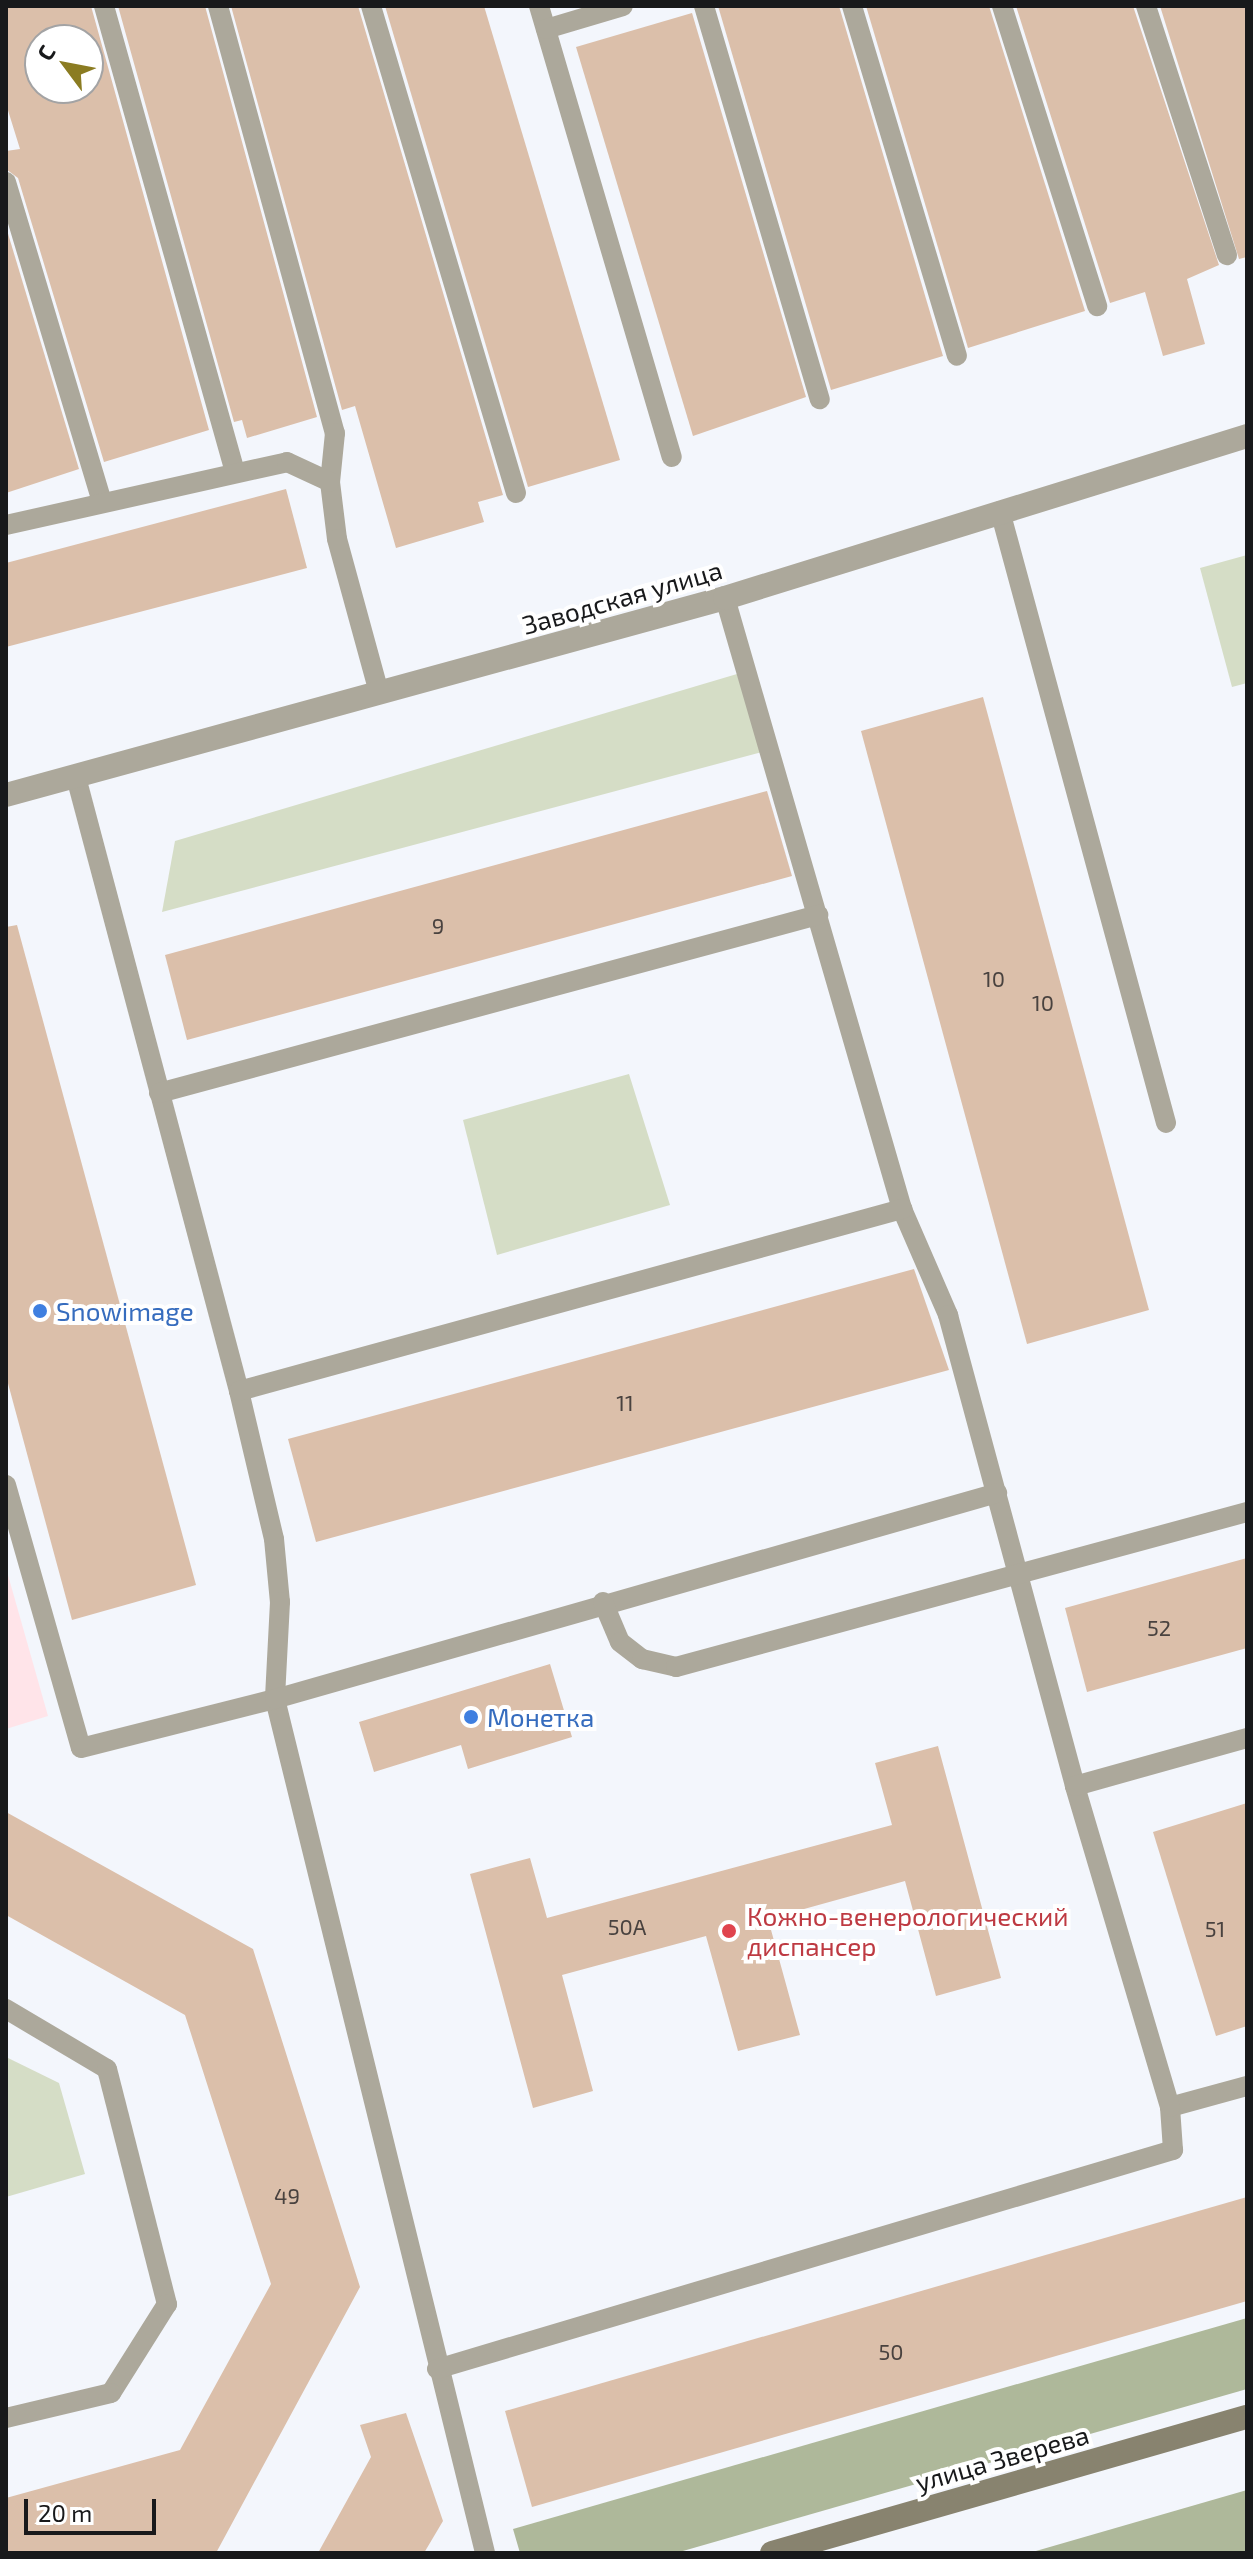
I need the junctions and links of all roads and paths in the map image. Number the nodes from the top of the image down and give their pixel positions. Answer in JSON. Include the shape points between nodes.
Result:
{"nodes":[{"id":1,"x":104,"y":6,"type":"edge"},
{"id":2,"x":218,"y":6,"type":"edge"},
{"id":3,"x":371,"y":6,"type":"edge"},
{"id":4,"x":539,"y":6,"type":"edge"},
{"id":5,"x":623,"y":6,"type":"edge"},
{"id":6,"x":704,"y":6,"type":"edge"},
{"id":7,"x":852,"y":6,"type":"edge"},
{"id":8,"x":1002,"y":6,"type":"edge"},
{"id":9,"x":1146,"y":6,"type":"edge"},
{"id":10,"x":546,"y":29,"type":"junction"},
{"id":11,"x":6,"y":182,"type":"edge"},
{"id":12,"x":1227,"y":255,"type":"dead end"},
{"id":13,"x":1097,"y":306,"type":"dead end"},
{"id":14,"x":957,"y":356,"type":"dead end"},
{"id":15,"x":820,"y":399,"type":"dead end"},
{"id":16,"x":1245,"y":437,"type":"edge"},
{"id":17,"x":672,"y":457,"type":"dead end"},
{"id":18,"x":234,"y":470,"type":"junction"},
{"id":19,"x":330,"y":482,"type":"junction"},
{"id":20,"x":516,"y":493,"type":"dead end"},
{"id":21,"x":102,"y":501,"type":"junction"},
{"id":22,"x":1000,"y":511,"type":"junction"},
{"id":23,"x":6,"y":525,"type":"edge"},
{"id":24,"x":725,"y":598,"type":"junction"},
{"id":25,"x":379,"y":693,"type":"junction"},
{"id":26,"x":76,"y":777,"type":"junction"},
{"id":27,"x":6,"y":795,"type":"edge"},
{"id":28,"x":818,"y":915,"type":"junction"},
{"id":29,"x":159,"y":1093,"type":"junction"},
{"id":30,"x":1166,"y":1123,"type":"dead end"},
{"id":31,"x":902,"y":1209,"type":"junction"},
{"id":32,"x":239,"y":1391,"type":"junction"},
{"id":33,"x":6,"y":1485,"type":"edge"},
{"id":34,"x":997,"y":1493,"type":"junction"},
{"id":35,"x":1247,"y":1512,"type":"edge"},
{"id":36,"x":1019,"y":1577,"type":"junction"},
{"id":37,"x":603,"y":1602,"type":"junction"},
{"id":38,"x":275,"y":1699,"type":"junction"},
{"id":39,"x":1247,"y":1738,"type":"edge"},
{"id":40,"x":1075,"y":1786,"type":"junction"},
{"id":41,"x":6,"y":2009,"type":"edge"},
{"id":42,"x":1247,"y":2086,"type":"edge"},
{"id":43,"x":1170,"y":2107,"type":"junction"},
{"id":44,"x":437,"y":2369,"type":"junction"},
{"id":45,"x":1247,"y":2417,"type":"edge"},
{"id":46,"x":6,"y":2418,"type":"edge"},
{"id":47,"x":485,"y":2553,"type":"edge"},
{"id":48,"x":772,"y":2553,"type":"edge"}],
"edges":[{"from":1,"to":18,"type":"lane"},
{"from":2,"to":19,"type":"lane","via":[[335,433]]},
{"from":3,"to":20,"type":"lane"},
{"from":4,"to":10,"type":"lane"},
{"from":5,"to":10,"type":"lane"},
{"from":6,"to":15,"type":"lane"},
{"from":7,"to":14,"type":"lane"},
{"from":8,"to":13,"type":"lane"},
{"from":9,"to":12,"type":"lane"},
{"from":10,"to":17,"type":"lane"},
{"from":11,"to":21,"type":"lane"},
{"from":16,"to":22,"type":"street","name":"Заводская улица"},
{"from":18,"to":19,"type":"lane","via":[[287,462]]},
{"from":18,"to":21,"type":"lane"},
{"from":19,"to":25,"type":"lane","via":[[337,539]]},
{"from":21,"to":23,"type":"lane"},
{"from":22,"to":24,"type":"street","name":"Заводская улица"},
{"from":22,"to":30,"type":"lane"},
{"from":24,"to":25,"type":"street","name":"Заводская улица"},
{"from":24,"to":28,"type":"lane"},
{"from":25,"to":26,"type":"street","name":"Заводская улица"},
{"from":26,"to":27,"type":"street","name":"Заводская улица"},
{"from":26,"to":29,"type":"lane"},
{"from":28,"to":29,"type":"lane"},
{"from":28,"to":31,"type":"lane"},
{"from":29,"to":32,"type":"lane"},
{"from":31,"to":32,"type":"lane"},
{"from":31,"to":34,"type":"lane","via":[[948,1315]]},
{"from":32,"to":38,"type":"lane","via":[[274,1539],[280,1602]]},
{"from":33,"to":38,"type":"lane","via":[[81,1748]]},
{"from":34,"to":36,"type":"lane"},
{"from":34,"to":37,"type":"lane"},
{"from":35,"to":36,"type":"lane"},
{"from":36,"to":37,"type":"lane","via":[[676,1667],[642,1659],[620,1642]]},
{"from":36,"to":40,"type":"lane"},
{"from":37,"to":38,"type":"lane"},
{"from":38,"to":44,"type":"lane"},
{"from":39,"to":40,"type":"lane"},
{"from":40,"to":43,"type":"lane"},
{"from":41,"to":46,"type":"lane","via":[[107,2069],[167,2304],[111,2393]]},
{"from":42,"to":43,"type":"lane"},
{"from":43,"to":44,"type":"lane","via":[[1173,2150]]},
{"from":44,"to":47,"type":"lane"},
{"from":45,"to":48,"type":"main road","name":"улица Зверева"}]}
